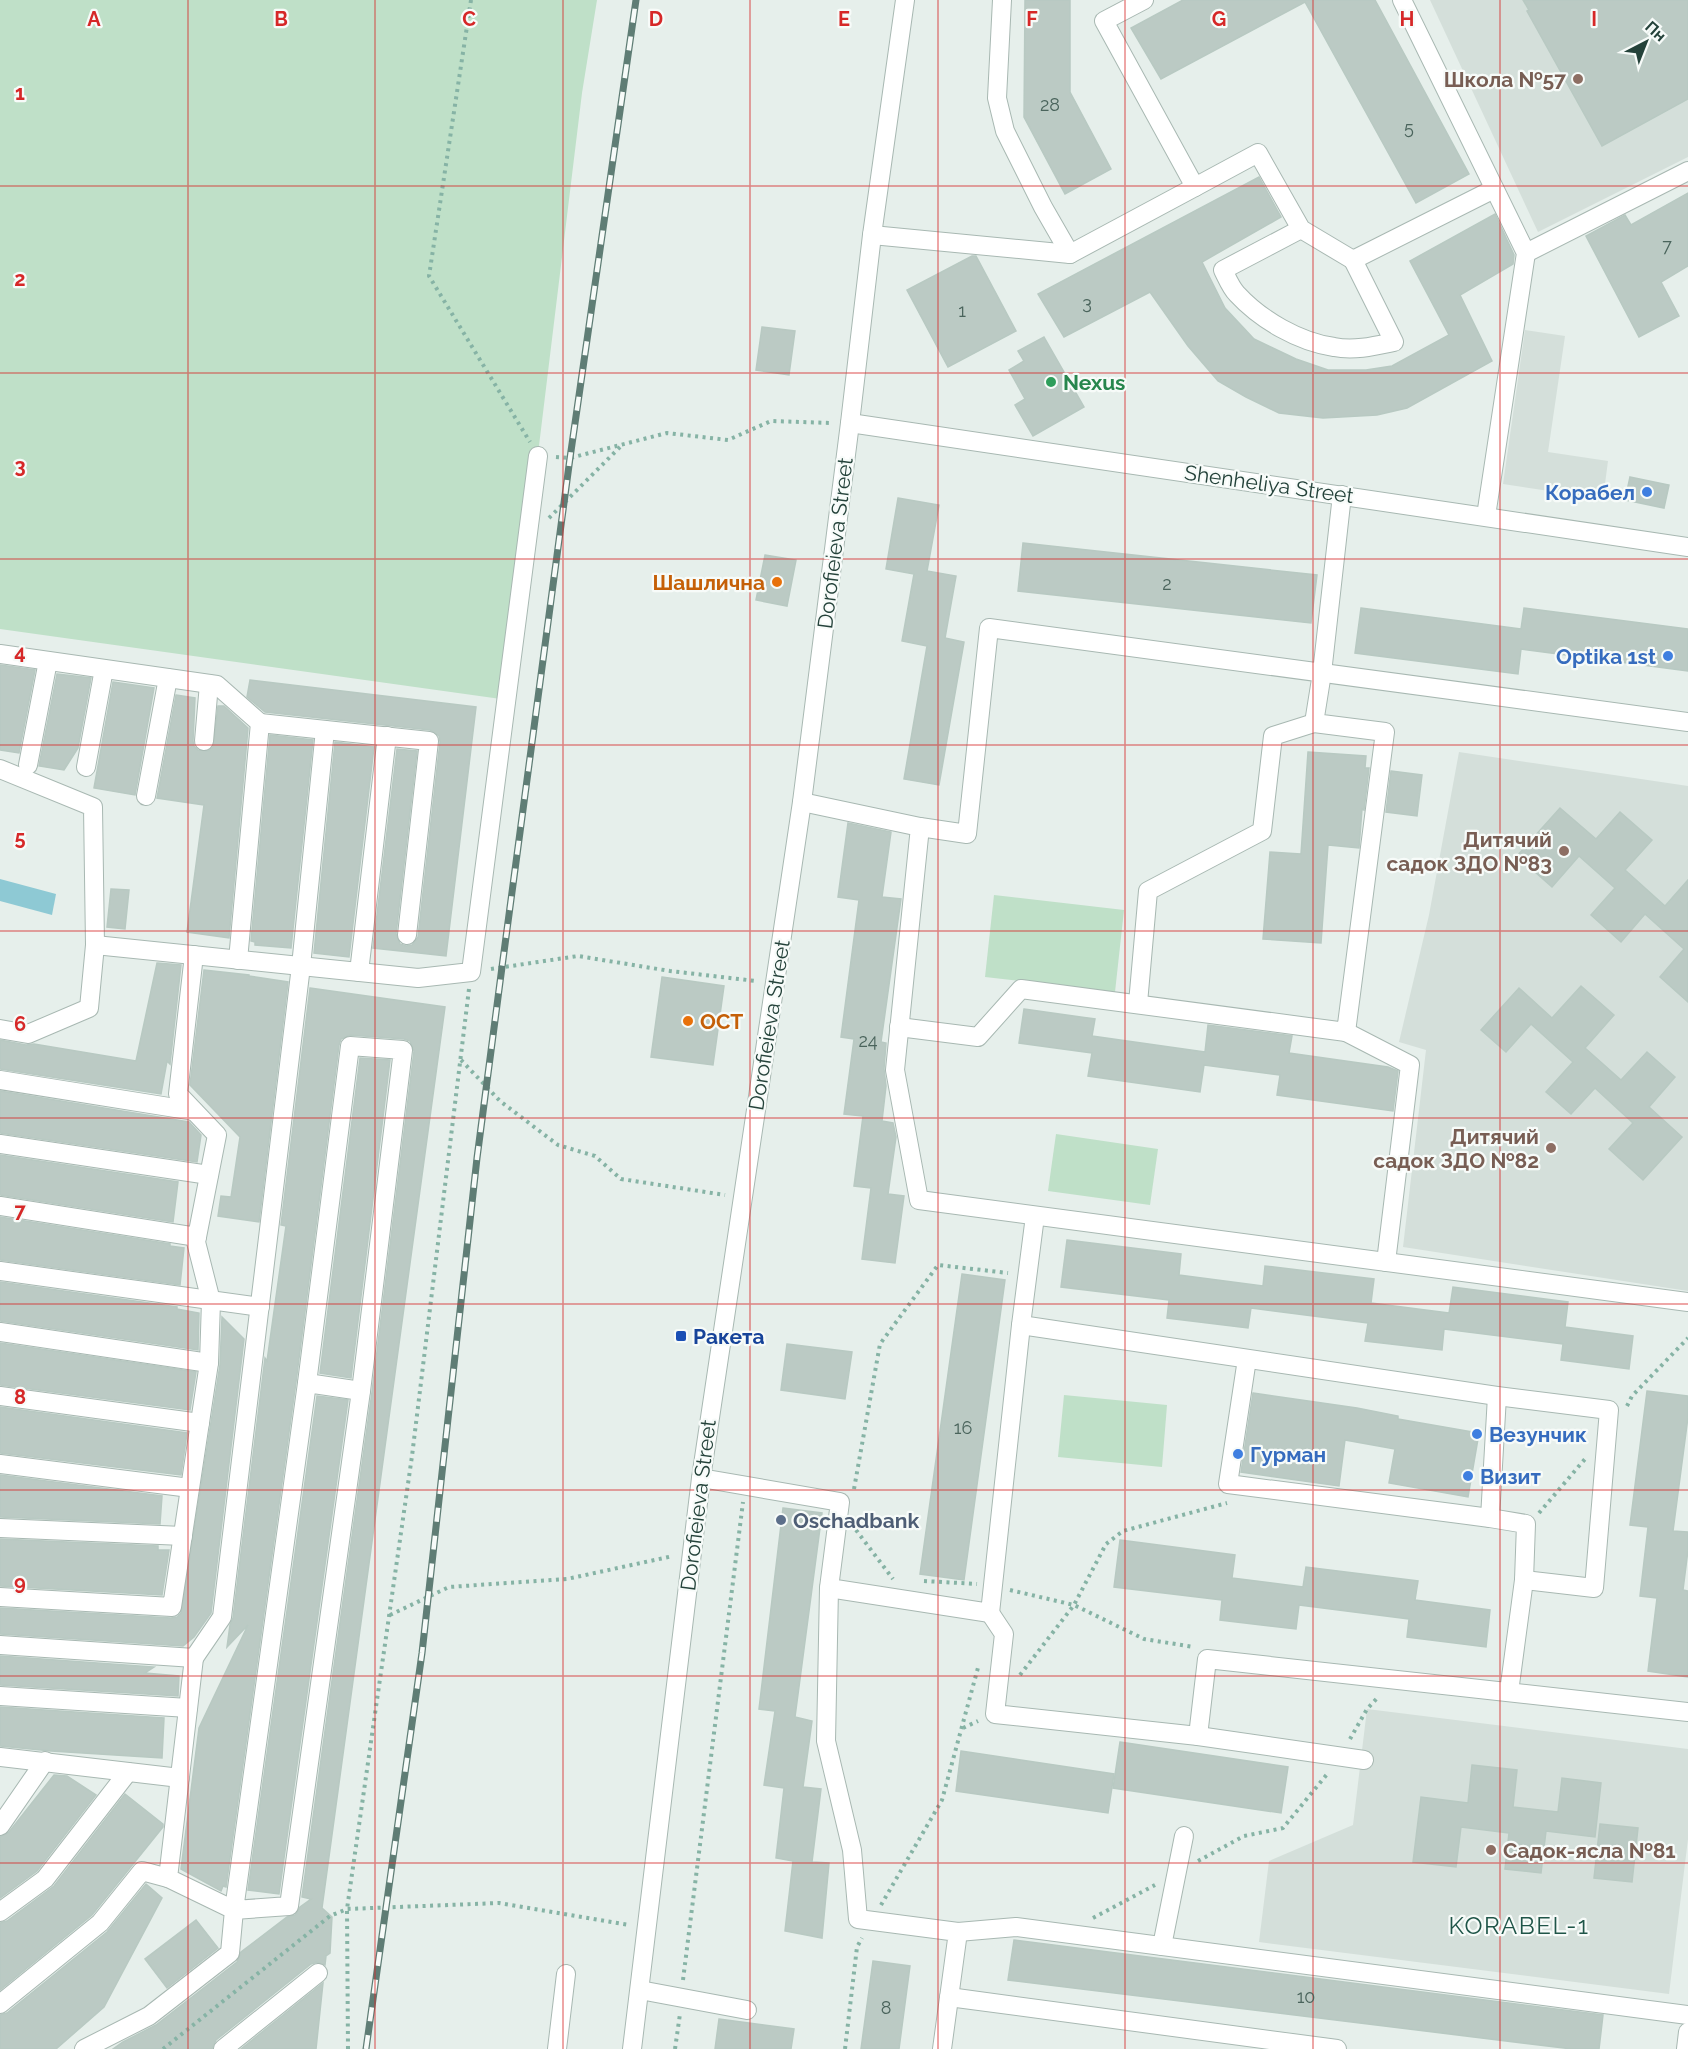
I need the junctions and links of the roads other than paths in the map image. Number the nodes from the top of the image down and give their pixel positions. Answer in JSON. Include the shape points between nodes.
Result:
{"nodes":[{"id":1,"x":904,"y":0,"type":"edge"},
{"id":2,"x":1002,"y":0,"type":"edge"},
{"id":3,"x":1143,"y":0,"type":"edge"},
{"id":4,"x":1402,"y":0,"type":"edge"},
{"id":5,"x":1688,"y":171,"type":"edge"},
{"id":6,"x":1195,"y":187,"type":"junction"},
{"id":7,"x":1494,"y":189,"type":"junction"},
{"id":8,"x":1301,"y":229,"type":"junction"},
{"id":9,"x":872,"y":235,"type":"junction"},
{"id":10,"x":1526,"y":253,"type":"junction"},
{"id":11,"x":1070,"y":254,"type":"junction"},
{"id":12,"x":1353,"y":260,"type":"junction"},
{"id":13,"x":850,"y":423,"type":"junction"},
{"id":14,"x":538,"y":456,"type":"road end"},
{"id":15,"x":1342,"y":495,"type":"junction"},
{"id":16,"x":1486,"y":516,"type":"junction"},
{"id":17,"x":1688,"y":547,"type":"edge"},
{"id":18,"x":0,"y":654,"type":"edge"},
{"id":19,"x":48,"y":661,"type":"junction"},
{"id":20,"x":104,"y":669,"type":"junction"},
{"id":21,"x":1322,"y":673,"type":"junction"},
{"id":22,"x":168,"y":678,"type":"junction"},
{"id":23,"x":209,"y":684,"type":"junction"},
{"id":24,"x":260,"y":723,"type":"junction"},
{"id":25,"x":1314,"y":723,"type":"junction"},
{"id":26,"x":1688,"y":723,"type":"edge"},
{"id":27,"x":326,"y":730,"type":"junction"},
{"id":28,"x":387,"y":736,"type":"junction"},
{"id":29,"x":204,"y":741,"type":"dead end"},
{"id":30,"x":28,"y":765,"type":"dead end"},
{"id":31,"x":86,"y":767,"type":"dead end"},
{"id":32,"x":0,"y":769,"type":"edge"},
{"id":33,"x":146,"y":796,"type":"dead end"},
{"id":34,"x":802,"y":802,"type":"junction"},
{"id":35,"x":920,"y":827,"type":"junction"},
{"id":36,"x":407,"y":935,"type":"dead end"},
{"id":37,"x":95,"y":945,"type":"junction"},
{"id":38,"x":194,"y":955,"type":"junction"},
{"id":39,"x":238,"y":960,"type":"junction"},
{"id":40,"x":301,"y":966,"type":"junction"},
{"id":41,"x":358,"y":972,"type":"junction"},
{"id":42,"x":1138,"y":1003,"type":"junction"},
{"id":43,"x":899,"y":1027,"type":"junction"},
{"id":44,"x":0,"y":1029,"type":"edge"},
{"id":45,"x":1346,"y":1032,"type":"junction"},
{"id":46,"x":0,"y":1080,"type":"edge"},
{"id":47,"x":194,"y":1111,"type":"junction"},
{"id":48,"x":0,"y":1144,"type":"edge"},
{"id":49,"x":209,"y":1175,"type":"junction"},
{"id":50,"x":0,"y":1206,"type":"edge"},
{"id":51,"x":1035,"y":1216,"type":"junction"},
{"id":52,"x":197,"y":1237,"type":"junction"},
{"id":53,"x":1386,"y":1262,"type":"junction"},
{"id":54,"x":0,"y":1271,"type":"edge"},
{"id":55,"x":211,"y":1301,"type":"junction"},
{"id":56,"x":1688,"y":1302,"type":"edge"},
{"id":57,"x":260,"y":1308,"type":"junction"},
{"id":58,"x":1021,"y":1325,"type":"junction"},
{"id":59,"x":0,"y":1332,"type":"edge"},
{"id":60,"x":1247,"y":1359,"type":"junction"},
{"id":61,"x":209,"y":1363,"type":"junction"},
{"id":62,"x":307,"y":1383,"type":"junction"},
{"id":63,"x":361,"y":1391,"type":"junction"},
{"id":64,"x":0,"y":1396,"type":"edge"},
{"id":65,"x":1497,"y":1396,"type":"junction"},
{"id":66,"x":200,"y":1423,"type":"junction"},
{"id":67,"x":0,"y":1464,"type":"edge"},
{"id":68,"x":701,"y":1478,"type":"junction"},
{"id":69,"x":190,"y":1488,"type":"junction"},
{"id":70,"x":1490,"y":1518,"type":"junction"},
{"id":71,"x":0,"y":1528,"type":"edge"},
{"id":72,"x":183,"y":1536,"type":"junction"},
{"id":73,"x":1524,"y":1580,"type":"junction"},
{"id":74,"x":829,"y":1588,"type":"junction"},
{"id":75,"x":0,"y":1597,"type":"edge"},
{"id":76,"x":990,"y":1613,"type":"junction"},
{"id":77,"x":0,"y":1645,"type":"edge"},
{"id":78,"x":194,"y":1658,"type":"junction"},
{"id":79,"x":1509,"y":1692,"type":"junction"},
{"id":80,"x":0,"y":1696,"type":"edge"},
{"id":81,"x":188,"y":1708,"type":"junction"},
{"id":82,"x":1688,"y":1712,"type":"edge"},
{"id":83,"x":1198,"y":1736,"type":"junction"},
{"id":84,"x":0,"y":1757,"type":"edge"},
{"id":85,"x":1364,"y":1760,"type":"dead end"},
{"id":86,"x":45,"y":1761,"type":"junction"},
{"id":87,"x":128,"y":1772,"type":"junction"},
{"id":88,"x":180,"y":1778,"type":"junction"},
{"id":89,"x":0,"y":1826,"type":"edge"},
{"id":90,"x":1184,"y":1836,"type":"dead end"},
{"id":91,"x":168,"y":1878,"type":"junction"},
{"id":92,"x":234,"y":1910,"type":"junction"},
{"id":93,"x":0,"y":1912,"type":"edge"},
{"id":94,"x":958,"y":1932,"type":"junction"},
{"id":95,"x":1162,"y":1946,"type":"junction"},
{"id":96,"x":318,"y":1973,"type":"dead end"},
{"id":97,"x":566,"y":1974,"type":"dead end"},
{"id":98,"x":640,"y":1990,"type":"junction"},
{"id":99,"x":949,"y":1998,"type":"junction"},
{"id":100,"x":0,"y":2004,"type":"edge"},
{"id":101,"x":747,"y":2010,"type":"dead end"},
{"id":102,"x":1688,"y":2015,"type":"edge"},
{"id":103,"x":1688,"y":2032,"type":"edge"},
{"id":104,"x":84,"y":2049,"type":"edge"},
{"id":105,"x":223,"y":2049,"type":"edge"},
{"id":106,"x":557,"y":2049,"type":"edge"},
{"id":107,"x":632,"y":2049,"type":"edge"},
{"id":108,"x":942,"y":2049,"type":"edge"},
{"id":109,"x":1337,"y":2049,"type":"edge"},
{"id":110,"x":1686,"y":2049,"type":"edge"}],
"edges":[{"from":1,"to":9,"type":"street","name":"Dorofieieva Street"},
{"from":2,"to":11,"type":"street","via":[[997,98],[1005,131]]},
{"from":3,"to":6,"type":"street","via":[[1104,21]]},
{"from":4,"to":7,"type":"street"},
{"from":5,"to":10,"type":"street"},
{"from":6,"to":8,"type":"street","via":[[1258,153]]},
{"from":6,"to":11,"type":"street"},
{"from":7,"to":10,"type":"street"},
{"from":7,"to":12,"type":"street"},
{"from":8,"to":12,"type":"street"},
{"from":8,"to":12,"type":"street","via":[[1222,270],[1236,293],[1265,318],[1303,339],[1335,348],[1394,342]]},
{"from":9,"to":11,"type":"street"},
{"from":9,"to":13,"type":"street","name":"Dorofieieva Street"},
{"from":10,"to":16,"type":"street"},
{"from":13,"to":15,"type":"street","name":"Shenheliya Street"},
{"from":13,"to":34,"type":"street","name":"Dorofieieva Street"},
{"from":14,"to":41,"type":"street","via":[[471,972],[418,978]]},
{"from":15,"to":16,"type":"street","name":"Shenheliya Street"},
{"from":15,"to":21,"type":"street"},
{"from":16,"to":17,"type":"street","name":"Shenheliya Street"},
{"from":18,"to":19,"type":"street"},
{"from":19,"to":20,"type":"street"},
{"from":19,"to":30,"type":"street"},
{"from":20,"to":22,"type":"street"},
{"from":20,"to":31,"type":"street"},
{"from":21,"to":25,"type":"street"},
{"from":21,"to":26,"type":"street"},
{"from":21,"to":35,"type":"street","via":[[989,628],[967,834]]},
{"from":22,"to":23,"type":"street"},
{"from":22,"to":33,"type":"street"},
{"from":23,"to":24,"type":"street","via":[[217,685]]},
{"from":23,"to":29,"type":"street"},
{"from":24,"to":27,"type":"street"},
{"from":24,"to":39,"type":"street"},
{"from":25,"to":42,"type":"street","via":[[1273,736],[1262,831],[1148,891]]},
{"from":25,"to":45,"type":"street","via":[[1385,732]]},
{"from":27,"to":28,"type":"street"},
{"from":27,"to":40,"type":"street"},
{"from":28,"to":36,"type":"street","via":[[429,741]]},
{"from":28,"to":41,"type":"street"},
{"from":32,"to":37,"type":"street","via":[[93,807]]},
{"from":34,"to":35,"type":"street"},
{"from":34,"to":68,"type":"street","name":"Dorofieieva Street"},
{"from":35,"to":43,"type":"street"},
{"from":37,"to":38,"type":"street"},
{"from":37,"to":44,"type":"street","via":[[89,1008],[28,1034]]},
{"from":38,"to":39,"type":"street"},
{"from":38,"to":47,"type":"street","via":[[178,1094]]},
{"from":39,"to":40,"type":"street"},
{"from":40,"to":41,"type":"street"},
{"from":40,"to":57,"type":"street"},
{"from":42,"to":43,"type":"street","via":[[1021,989],[978,1037]]},
{"from":42,"to":45,"type":"street"},
{"from":43,"to":51,"type":"street","via":[[895,1070],[919,1200]]},
{"from":45,"to":53,"type":"street","via":[[1410,1065]]},
{"from":46,"to":47,"type":"street"},
{"from":47,"to":49,"type":"street","via":[[217,1135]]},
{"from":48,"to":49,"type":"street"},
{"from":49,"to":52,"type":"street"},
{"from":50,"to":52,"type":"street"},
{"from":51,"to":53,"type":"street"},
{"from":51,"to":58,"type":"street"},
{"from":52,"to":55,"type":"street"},
{"from":53,"to":56,"type":"street"},
{"from":54,"to":55,"type":"street"},
{"from":55,"to":57,"type":"street"},
{"from":55,"to":61,"type":"street"},
{"from":57,"to":78,"type":"street","via":[[222,1617]]},
{"from":58,"to":60,"type":"street"},
{"from":58,"to":76,"type":"street"},
{"from":59,"to":61,"type":"street"},
{"from":60,"to":65,"type":"street"},
{"from":60,"to":70,"type":"street","via":[[1228,1484]]},
{"from":61,"to":66,"type":"street"},
{"from":62,"to":63,"type":"street"},
{"from":62,"to":63,"type":"street","via":[[350,1046],[403,1050]]},
{"from":62,"to":92,"type":"street"},
{"from":63,"to":92,"type":"street","via":[[289,1906]]},
{"from":64,"to":66,"type":"street"},
{"from":65,"to":70,"type":"street"},
{"from":65,"to":73,"type":"street","via":[[1609,1410],[1594,1588]]},
{"from":66,"to":69,"type":"street"},
{"from":67,"to":69,"type":"street"},
{"from":68,"to":74,"type":"street","via":[[840,1502]]},
{"from":68,"to":98,"type":"street","name":"Dorofieieva Street"},
{"from":69,"to":72,"type":"street"},
{"from":70,"to":73,"type":"street","via":[[1526,1524]]},
{"from":71,"to":72,"type":"street"},
{"from":72,"to":75,"type":"street","via":[[172,1607]]},
{"from":73,"to":79,"type":"street"},
{"from":74,"to":76,"type":"street"},
{"from":74,"to":94,"type":"street","via":[[826,1741],[852,1850],[858,1919]]},
{"from":76,"to":83,"type":"street","via":[[1004,1634],[995,1714]]},
{"from":77,"to":78,"type":"street"},
{"from":78,"to":81,"type":"street"},
{"from":79,"to":82,"type":"street"},
{"from":79,"to":83,"type":"street","via":[[1207,1659]]},
{"from":80,"to":81,"type":"street"},
{"from":81,"to":88,"type":"street"},
{"from":83,"to":85,"type":"street"},
{"from":84,"to":86,"type":"street"},
{"from":86,"to":87,"type":"street"},
{"from":86,"to":89,"type":"street"},
{"from":87,"to":88,"type":"street"},
{"from":87,"to":93,"type":"street","via":[[45,1879]]},
{"from":88,"to":91,"type":"street"},
{"from":90,"to":95,"type":"street"},
{"from":91,"to":92,"type":"street"},
{"from":91,"to":100,"type":"street","via":[[142,1871],[100,1923]]},
{"from":92,"to":104,"type":"street","via":[[230,1953],[149,2016]]},
{"from":94,"to":95,"type":"street","via":[[1016,1927]]},
{"from":94,"to":99,"type":"street"},
{"from":95,"to":102,"type":"street"},
{"from":96,"to":105,"type":"street"},
{"from":97,"to":106,"type":"street"},
{"from":98,"to":101,"type":"street"},
{"from":98,"to":107,"type":"street","name":"Dorofieieva Street"},
{"from":99,"to":108,"type":"street"},
{"from":99,"to":109,"type":"street"},
{"from":103,"to":110,"type":"street"}]}
